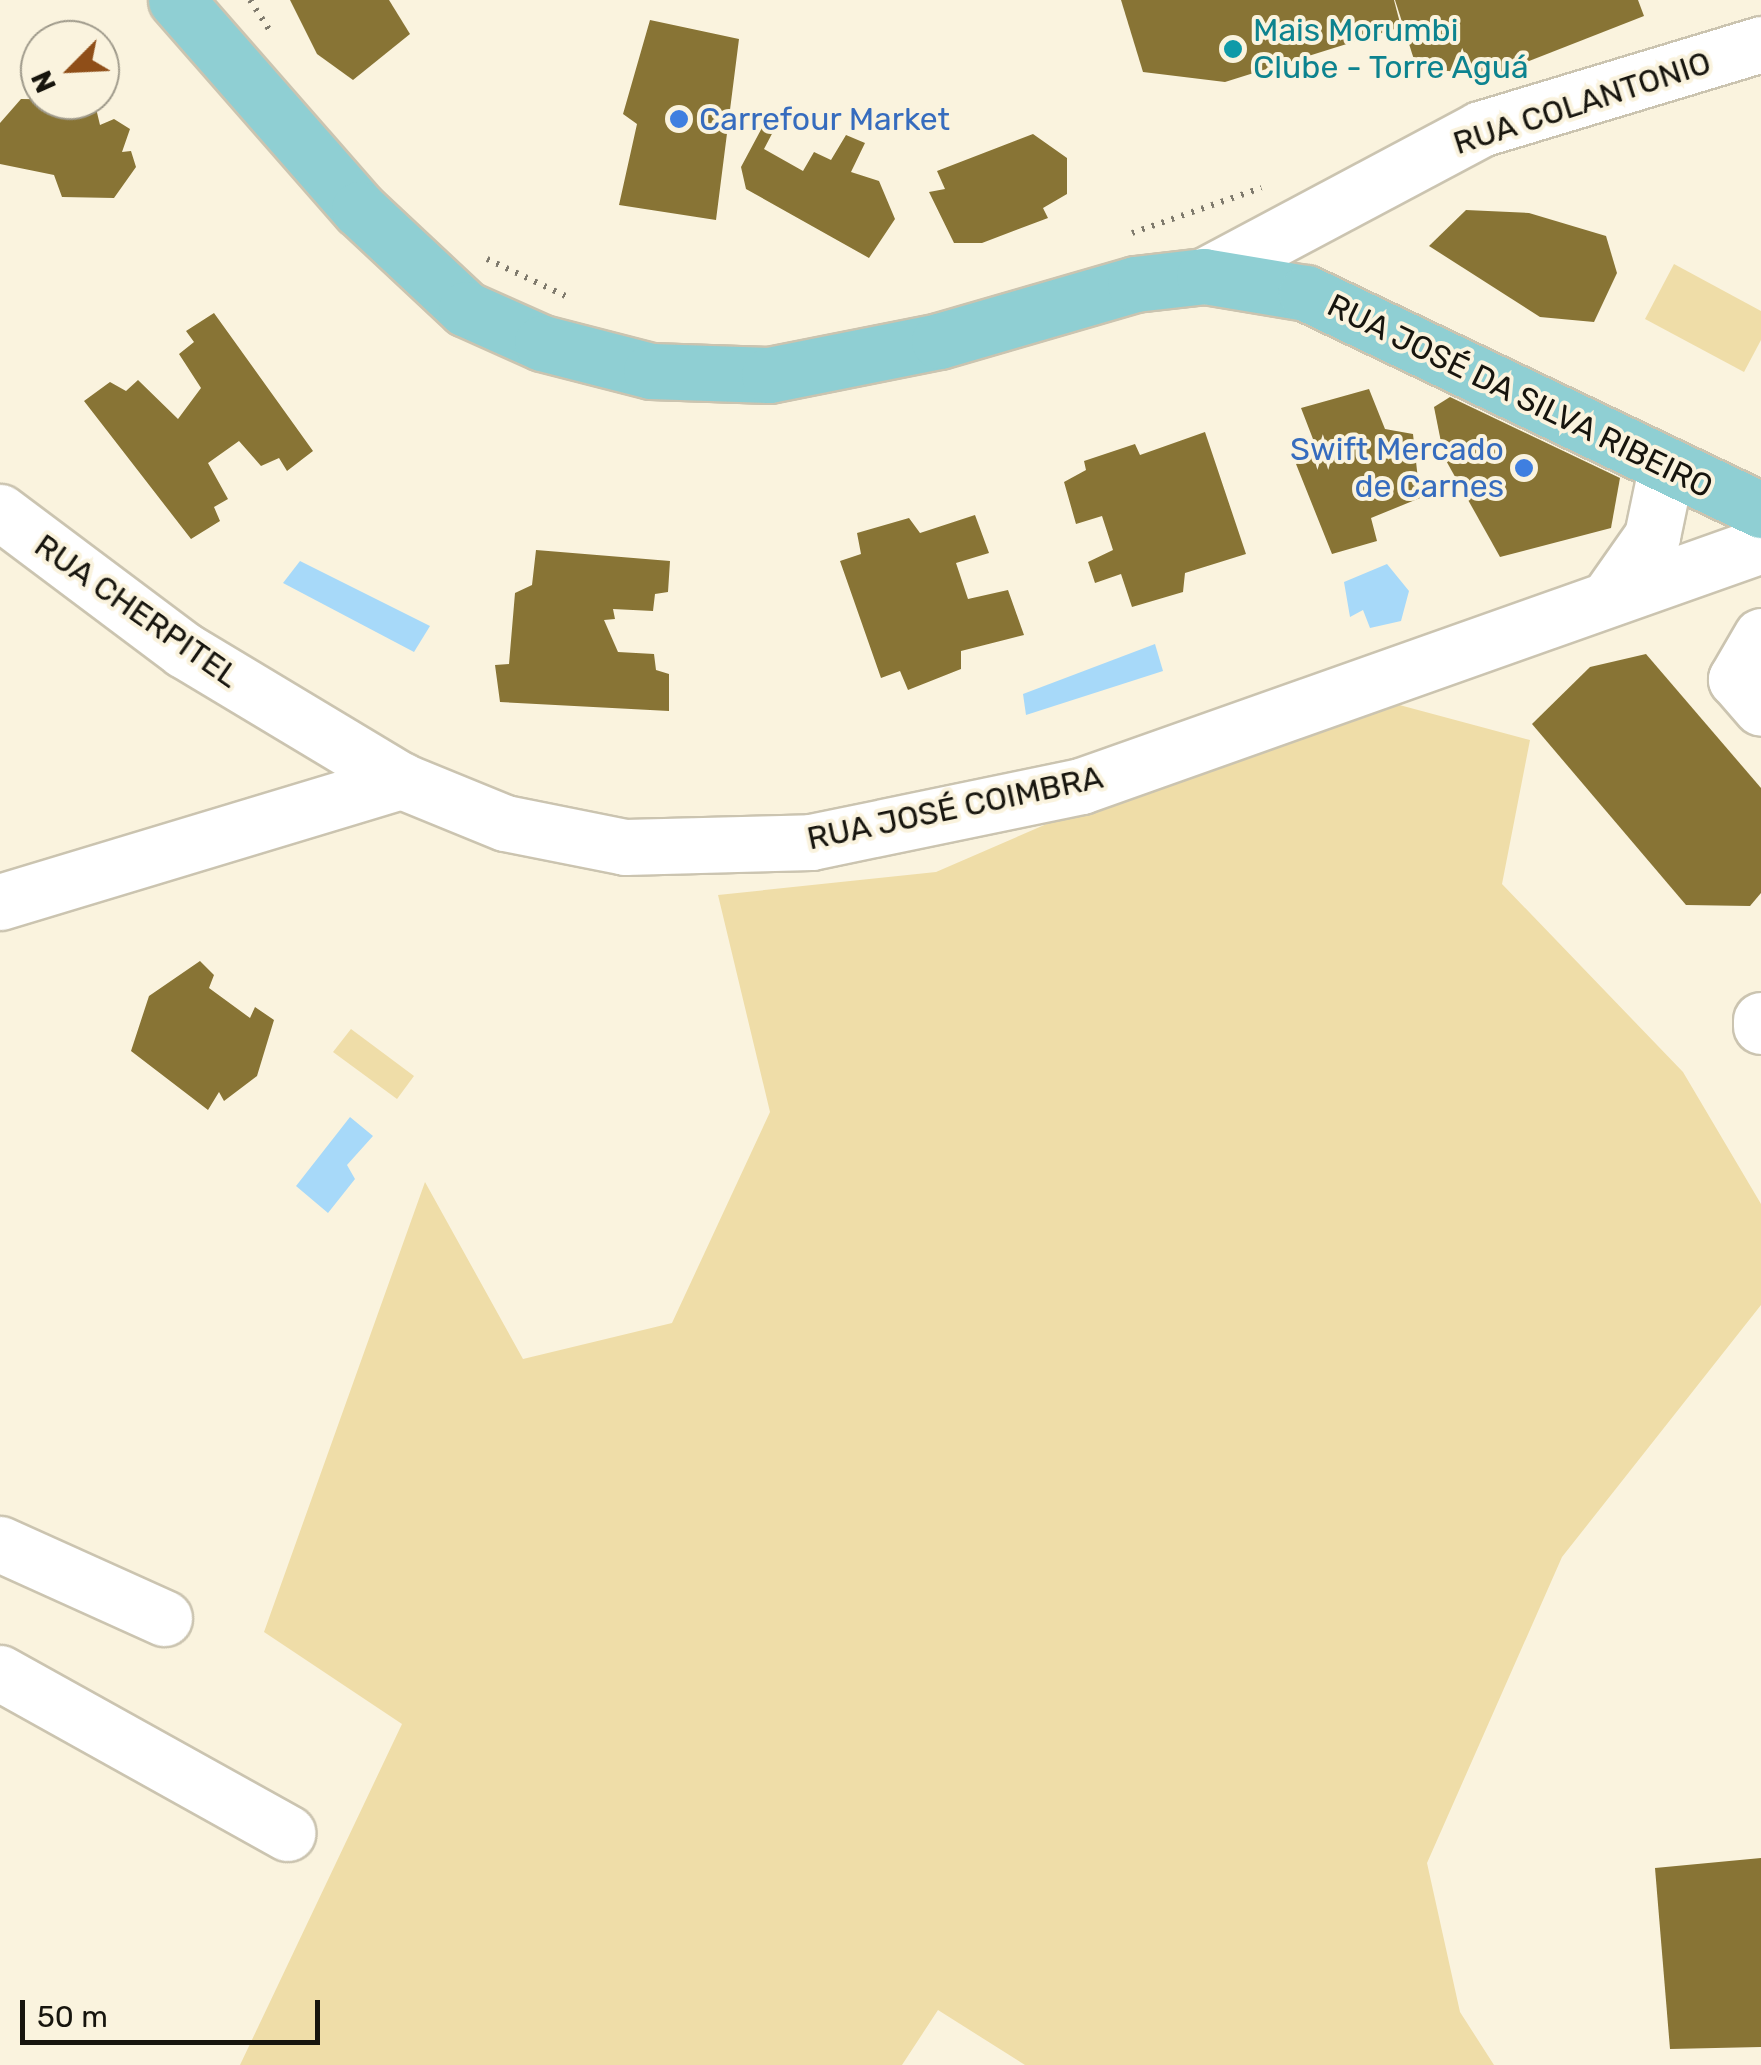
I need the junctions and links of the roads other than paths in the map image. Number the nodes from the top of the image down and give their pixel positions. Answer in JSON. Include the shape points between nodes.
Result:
{"nodes":[{"id":1,"x":176,"y":0,"type":"edge"},
{"id":2,"x":1761,"y":44,"type":"edge"},
{"id":3,"x":1351,"y":194,"type":"junction"},
{"id":4,"x":1204,"y":276,"type":"junction"},
{"id":5,"x":1306,"y":293,"type":"junction"},
{"id":6,"x":1666,"y":470,"type":"junction"},
{"id":7,"x":1761,"y":510,"type":"edge"},
{"id":8,"x":0,"y":512,"type":"edge"},
{"id":9,"x":1761,"y":545,"type":"edge"},
{"id":10,"x":1609,"y":597,"type":"junction"},
{"id":11,"x":1761,"y":636,"type":"edge"},
{"id":12,"x":276,"y":705,"type":"junction"},
{"id":13,"x":1761,"y":708,"type":"edge"},
{"id":14,"x":402,"y":781,"type":"junction"},
{"id":15,"x":282,"y":817,"type":"junction"},
{"id":16,"x":0,"y":902,"type":"edge"},
{"id":17,"x":0,"y":1544,"type":"edge"},
{"id":18,"x":164,"y":1618,"type":"dead end"},
{"id":19,"x":5,"y":1670,"type":"edge"},
{"id":20,"x":287,"y":1834,"type":"dead end"}],
"edges":[{"from":1,"to":4,"type":"main road","name":"RUA JOSÉ DA SILVA RIBEIRO","via":[[358,209],[466,309],[542,343],[651,372],[769,374],[939,341],[1135,284]]},
{"from":2,"to":3,"type":"street","name":"RUA COLANTONIO","via":[[1480,128]]},
{"from":3,"to":4,"type":"street","name":"RUA COLANTONIO"},
{"from":3,"to":5,"type":"street"},
{"from":4,"to":5,"type":"main road","name":"RUA JOSÉ DA SILVA RIBEIRO"},
{"from":5,"to":6,"type":"main road","name":"RUA JOSÉ DA SILVA RIBEIRO"},
{"from":6,"to":7,"type":"main road","name":"RUA JOSÉ DA SILVA RIBEIRO"},
{"from":6,"to":10,"type":"street","via":[[1652,536]]},
{"from":8,"to":12,"type":"street","name":"RUA CHERPITEL","via":[[184,650]]},
{"from":9,"to":10,"type":"street","name":"RUA JOSÉ COIMBRA"},
{"from":10,"to":14,"type":"street","name":"RUA JOSÉ COIMBRA","via":[[1081,786],[811,842],[625,847],[505,823]]},
{"from":11,"to":13,"type":"street","via":[[1736,679]]},
{"from":12,"to":14,"type":"street","name":"RUA CHERPITEL"},
{"from":12,"to":15,"type":"street","name":"RUA CHERPITEL","via":[[297,770]]},
{"from":14,"to":15,"type":"street"},
{"from":15,"to":16,"type":"street"},
{"from":17,"to":18,"type":"street"},
{"from":19,"to":20,"type":"street"}]}
